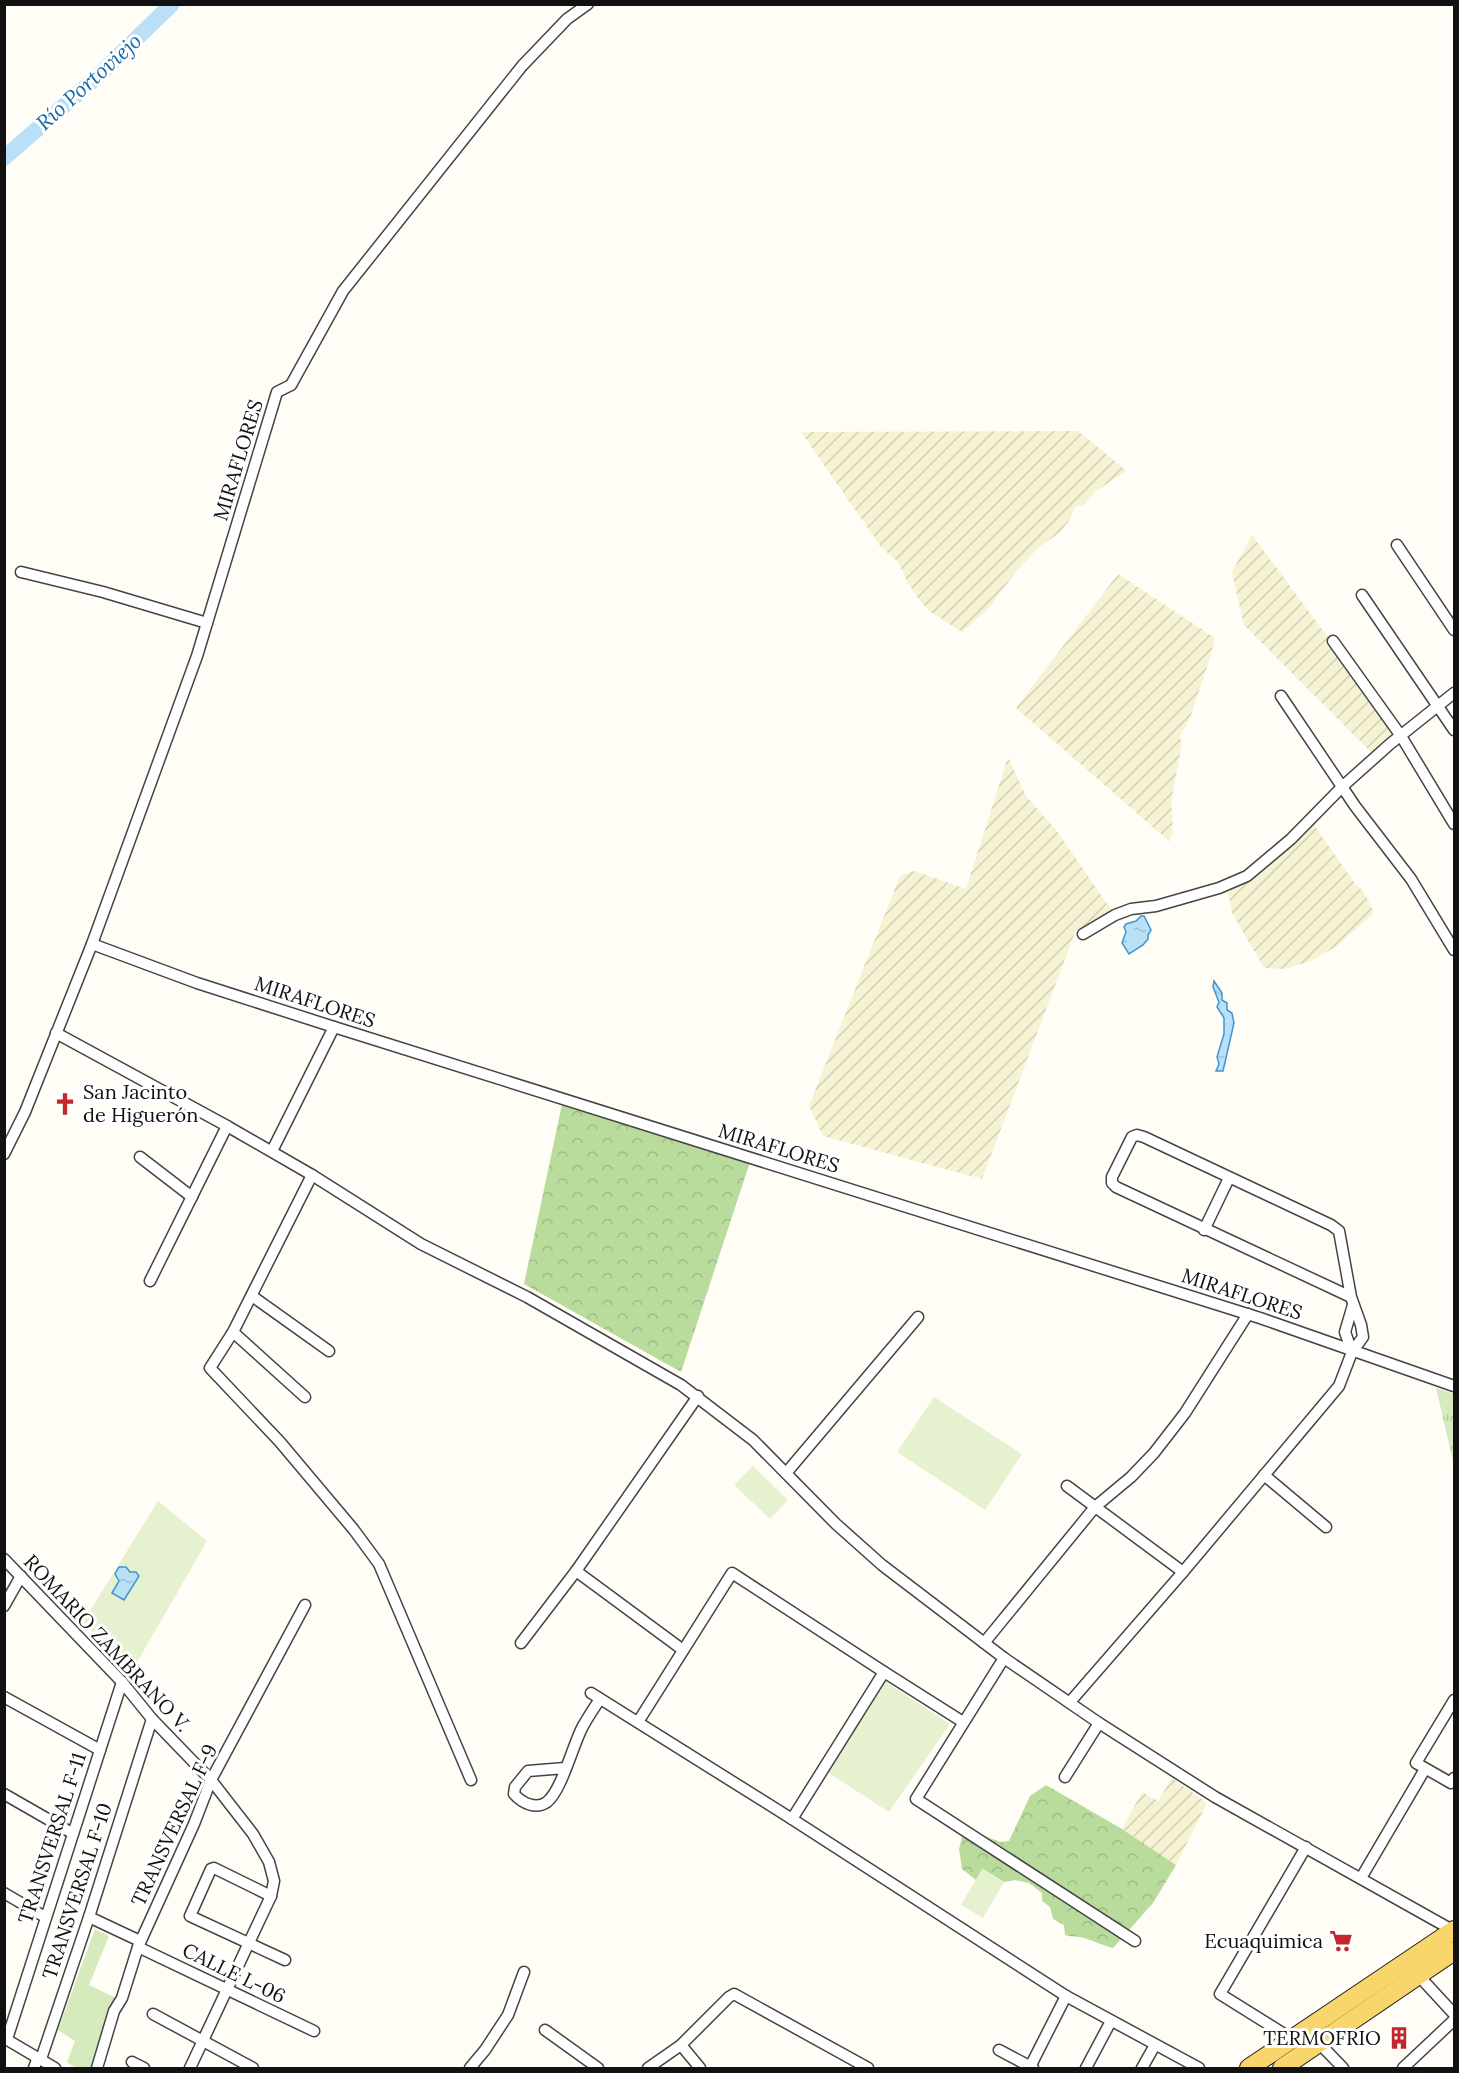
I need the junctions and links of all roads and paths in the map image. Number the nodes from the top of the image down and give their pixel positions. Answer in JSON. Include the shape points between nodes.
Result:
{"nodes":[{"id":1,"x":588,"y":4,"type":"edge"},
{"id":2,"x":1397,"y":546,"type":"dead end"},
{"id":3,"x":21,"y":572,"type":"dead end"},
{"id":4,"x":1362,"y":595,"type":"dead end"},
{"id":5,"x":207,"y":623,"type":"junction"},
{"id":6,"x":1455,"y":630,"type":"edge"},
{"id":7,"x":1333,"y":641,"type":"dead end"},
{"id":8,"x":1455,"y":693,"type":"edge"},
{"id":9,"x":1281,"y":696,"type":"dead end"},
{"id":10,"x":1438,"y":706,"type":"junction"},
{"id":11,"x":1455,"y":730,"type":"edge"},
{"id":12,"x":1401,"y":736,"type":"junction"},
{"id":13,"x":1343,"y":786,"type":"junction"},
{"id":14,"x":1455,"y":824,"type":"edge"},
{"id":15,"x":1083,"y":934,"type":"dead end"},
{"id":16,"x":92,"y":944,"type":"junction"},
{"id":17,"x":1455,"y":950,"type":"edge"},
{"id":18,"x":334,"y":1027,"type":"junction"},
{"id":19,"x":56,"y":1033,"type":"junction"},
{"id":20,"x":227,"y":1126,"type":"junction"},
{"id":21,"x":272,"y":1151,"type":"junction"},
{"id":22,"x":4,"y":1154,"type":"edge"},
{"id":23,"x":140,"y":1157,"type":"dead end"},
{"id":24,"x":312,"y":1175,"type":"junction"},
{"id":25,"x":1229,"y":1178,"type":"junction"},
{"id":26,"x":192,"y":1197,"type":"junction"},
{"id":27,"x":1204,"y":1230,"type":"junction"},
{"id":28,"x":150,"y":1281,"type":"dead end"},
{"id":29,"x":252,"y":1296,"type":"junction"},
{"id":30,"x":1352,"y":1301,"type":"junction"},
{"id":31,"x":1248,"y":1314,"type":"junction"},
{"id":32,"x":918,"y":1317,"type":"dead end"},
{"id":33,"x":233,"y":1332,"type":"junction"},
{"id":34,"x":329,"y":1351,"type":"dead end"},
{"id":35,"x":1352,"y":1352,"type":"junction"},
{"id":36,"x":1455,"y":1386,"type":"edge"},
{"id":37,"x":698,"y":1396,"type":"junction"},
{"id":38,"x":305,"y":1397,"type":"dead end"},
{"id":39,"x":787,"y":1472,"type":"junction"},
{"id":40,"x":1264,"y":1475,"type":"junction"},
{"id":41,"x":1067,"y":1486,"type":"dead end"},
{"id":42,"x":1095,"y":1507,"type":"junction"},
{"id":43,"x":1326,"y":1527,"type":"dead end"},
{"id":44,"x":4,"y":1559,"type":"edge"},
{"id":45,"x":576,"y":1571,"type":"junction"},
{"id":46,"x":1183,"y":1572,"type":"junction"},
{"id":47,"x":21,"y":1576,"type":"junction"},
{"id":48,"x":305,"y":1605,"type":"dead end"},
{"id":49,"x":4,"y":1606,"type":"edge"},
{"id":50,"x":522,"y":1643,"type":"dead end"},
{"id":51,"x":984,"y":1643,"type":"junction"},
{"id":52,"x":683,"y":1650,"type":"junction"},
{"id":53,"x":1004,"y":1658,"type":"junction"},
{"id":54,"x":884,"y":1671,"type":"junction"},
{"id":55,"x":122,"y":1682,"type":"junction"},
{"id":56,"x":4,"y":1697,"type":"edge"},
{"id":57,"x":1455,"y":1700,"type":"edge"},
{"id":58,"x":1070,"y":1702,"type":"junction"},
{"id":59,"x":152,"y":1719,"type":"junction"},
{"id":60,"x":638,"y":1722,"type":"junction"},
{"id":61,"x":963,"y":1722,"type":"junction"},
{"id":62,"x":1099,"y":1723,"type":"junction"},
{"id":63,"x":100,"y":1749,"type":"junction"},
{"id":64,"x":565,"y":1768,"type":"junction"},
{"id":65,"x":1425,"y":1768,"type":"junction"},
{"id":66,"x":1065,"y":1777,"type":"dead end"},
{"id":67,"x":1455,"y":1778,"type":"edge"},
{"id":68,"x":211,"y":1780,"type":"junction"},
{"id":69,"x":471,"y":1780,"type":"dead end"},
{"id":70,"x":4,"y":1794,"type":"edge"},
{"id":71,"x":792,"y":1819,"type":"junction"},
{"id":72,"x":72,"y":1833,"type":"junction"},
{"id":73,"x":1306,"y":1848,"type":"junction"},
{"id":74,"x":1361,"y":1878,"type":"junction"},
{"id":75,"x":4,"y":1893,"type":"edge"},
{"id":76,"x":271,"y":1896,"type":"junction"},
{"id":77,"x":45,"y":1917,"type":"junction"},
{"id":78,"x":89,"y":1917,"type":"junction"},
{"id":79,"x":1454,"y":1930,"type":"edge"},
{"id":80,"x":1135,"y":1941,"type":"dead end"},
{"id":81,"x":249,"y":1943,"type":"junction"},
{"id":82,"x":139,"y":1944,"type":"junction"},
{"id":83,"x":1455,"y":1952,"type":"edge"},
{"id":84,"x":285,"y":1960,"type":"dead end"},
{"id":85,"x":524,"y":1972,"type":"dead end"},
{"id":86,"x":1419,"y":1976,"type":"junction"},
{"id":87,"x":227,"y":1990,"type":"junction"},
{"id":88,"x":1066,"y":1996,"type":"junction"},
{"id":89,"x":153,"y":2014,"type":"dead end"},
{"id":90,"x":1455,"y":2014,"type":"edge"},
{"id":91,"x":1455,"y":2020,"type":"edge"},
{"id":92,"x":1111,"y":2021,"type":"junction"},
{"id":93,"x":545,"y":2030,"type":"dead end"},
{"id":94,"x":314,"y":2031,"type":"dead end"},
{"id":95,"x":6,"y":2039,"type":"edge"},
{"id":96,"x":1292,"y":2039,"type":"junction"},
{"id":97,"x":202,"y":2042,"type":"junction"},
{"id":98,"x":1319,"y":2043,"type":"junction"},
{"id":99,"x":681,"y":2045,"type":"junction"},
{"id":100,"x":1155,"y":2045,"type":"junction"},
{"id":101,"x":999,"y":2050,"type":"dead end"},
{"id":102,"x":39,"y":2058,"type":"junction"},
{"id":103,"x":132,"y":2062,"type":"dead end"},
{"id":104,"x":34,"y":2068,"type":"edge"},
{"id":105,"x":55,"y":2068,"type":"edge"},
{"id":106,"x":98,"y":2068,"type":"edge"},
{"id":107,"x":144,"y":2068,"type":"edge"},
{"id":108,"x":190,"y":2068,"type":"edge"},
{"id":109,"x":253,"y":2068,"type":"edge"},
{"id":110,"x":470,"y":2068,"type":"edge"},
{"id":111,"x":598,"y":2068,"type":"edge"},
{"id":112,"x":648,"y":2068,"type":"edge"},
{"id":113,"x":700,"y":2068,"type":"edge"},
{"id":114,"x":868,"y":2068,"type":"edge"},
{"id":115,"x":1031,"y":2068,"type":"edge"},
{"id":116,"x":1086,"y":2068,"type":"edge"},
{"id":117,"x":1142,"y":2068,"type":"edge"},
{"id":118,"x":1199,"y":2068,"type":"edge"},
{"id":119,"x":1249,"y":2068,"type":"edge"},
{"id":120,"x":1282,"y":2068,"type":"edge"},
{"id":121,"x":1343,"y":2068,"type":"edge"},
{"id":122,"x":1403,"y":2068,"type":"edge"}],
"edges":[{"from":1,"to":5,"type":"street","name":"MIRAFLORES","via":[[567,19],[522,66],[343,291],[291,385],[277,392]]},
{"from":2,"to":6,"type":"street"},
{"from":3,"to":5,"type":"street"},
{"from":4,"to":10,"type":"street"},
{"from":5,"to":16,"type":"street","name":"MIRAFLORES"},
{"from":7,"to":12,"type":"street"},
{"from":8,"to":10,"type":"street"},
{"from":9,"to":13,"type":"street"},
{"from":10,"to":11,"type":"street"},
{"from":10,"to":12,"type":"street"},
{"from":12,"to":13,"type":"street"},
{"from":12,"to":14,"type":"street"},
{"from":13,"to":15,"type":"street","via":[[1291,839],[1246,876],[1219,888],[1114,915]]},
{"from":13,"to":17,"type":"street","via":[[1411,879]]},
{"from":16,"to":18,"type":"street","name":"MIRAFLORES"},
{"from":16,"to":19,"type":"street","name":"MIRAFLORES"},
{"from":18,"to":21,"type":"street"},
{"from":18,"to":31,"type":"street","name":"MIRAFLORES"},
{"from":19,"to":20,"type":"street"},
{"from":19,"to":22,"type":"street","name":"MIRAFLORES"},
{"from":20,"to":21,"type":"street"},
{"from":20,"to":26,"type":"street"},
{"from":21,"to":24,"type":"street"},
{"from":23,"to":26,"type":"street"},
{"from":24,"to":29,"type":"street"},
{"from":24,"to":37,"type":"street","via":[[421,1244],[527,1298]]},
{"from":25,"to":27,"type":"street"},
{"from":25,"to":27,"type":"street","via":[[1137,1135],[1132,1137],[1117,1167],[1112,1178],[1116,1187]]},
{"from":25,"to":30,"type":"street","via":[[1339,1231]]},
{"from":26,"to":28,"type":"street"},
{"from":27,"to":30,"type":"street"},
{"from":29,"to":33,"type":"street"},
{"from":29,"to":34,"type":"street"},
{"from":30,"to":35,"type":"street","via":[[1345,1332]]},
{"from":30,"to":35,"type":"street","via":[[1363,1337]]},
{"from":31,"to":35,"type":"street","name":"MIRAFLORES"},
{"from":31,"to":42,"type":"street","via":[[1185,1413],[1154,1453]]},
{"from":32,"to":39,"type":"street"},
{"from":33,"to":38,"type":"street"},
{"from":33,"to":69,"type":"street","via":[[210,1368],[279,1442],[379,1564]]},
{"from":35,"to":36,"type":"street","name":"MIRAFLORES"},
{"from":35,"to":40,"type":"street","via":[[1339,1386]]},
{"from":37,"to":39,"type":"street"},
{"from":37,"to":45,"type":"street"},
{"from":39,"to":51,"type":"street","via":[[882,1565]]},
{"from":40,"to":43,"type":"street"},
{"from":40,"to":46,"type":"street"},
{"from":41,"to":42,"type":"street"},
{"from":42,"to":46,"type":"street"},
{"from":42,"to":51,"type":"street"},
{"from":44,"to":47,"type":"street","name":"ROMARIO ZAMBRANO V."},
{"from":45,"to":50,"type":"street"},
{"from":45,"to":52,"type":"street"},
{"from":46,"to":58,"type":"street"},
{"from":47,"to":49,"type":"street"},
{"from":47,"to":55,"type":"street","name":"ROMARIO ZAMBRANO V."},
{"from":48,"to":68,"type":"street","name":"TRANSVERSAL F-9"},
{"from":51,"to":53,"type":"street"},
{"from":52,"to":54,"type":"street","via":[[732,1573]]},
{"from":52,"to":60,"type":"street"},
{"from":53,"to":58,"type":"street"},
{"from":53,"to":61,"type":"street"},
{"from":54,"to":61,"type":"street"},
{"from":54,"to":71,"type":"street"},
{"from":55,"to":59,"type":"street","name":"ROMARIO ZAMBRANO V."},
{"from":55,"to":63,"type":"street","name":"TRANSVERSAL F-11"},
{"from":56,"to":63,"type":"street"},
{"from":57,"to":65,"type":"street","via":[[1416,1763]]},
{"from":58,"to":62,"type":"street"},
{"from":59,"to":68,"type":"street","name":"ROMARIO ZAMBRANO V."},
{"from":59,"to":78,"type":"street","name":"TRANSVERSAL F-10"},
{"from":60,"to":64,"type":"street","via":[[596,1696]]},
{"from":60,"to":71,"type":"street"},
{"from":61,"to":80,"type":"street","via":[[916,1799]]},
{"from":62,"to":66,"type":"street"},
{"from":62,"to":73,"type":"street","via":[[1215,1797]]},
{"from":63,"to":72,"type":"street","name":"TRANSVERSAL F-11"},
{"from":64,"to":64,"type":"street","via":[[547,1802],[529,1805],[514,1794],[528,1772]]},
{"from":65,"to":67,"type":"street","via":[[1451,1783]]},
{"from":65,"to":74,"type":"street"},
{"from":68,"to":76,"type":"street","name":"ROMARIO ZAMBRANO V.","via":[[253,1834],[269,1862],[274,1881]]},
{"from":68,"to":82,"type":"street","name":"TRANSVERSAL F-9"},
{"from":70,"to":72,"type":"street"},
{"from":71,"to":88,"type":"street"},
{"from":72,"to":77,"type":"street","name":"TRANSVERSAL F-11"},
{"from":73,"to":74,"type":"street"},
{"from":73,"to":96,"type":"street","via":[[1220,1994]]},
{"from":74,"to":79,"type":"street"},
{"from":75,"to":77,"type":"street"},
{"from":76,"to":81,"type":"street"},
{"from":76,"to":81,"type":"street","via":[[214,1868],[190,1912],[192,1918]]},
{"from":77,"to":95,"type":"street","name":"TRANSVERSAL F-11"},
{"from":78,"to":82,"type":"street","name":"CALLE L-06"},
{"from":78,"to":102,"type":"street","name":"TRANSVERSAL F-10"},
{"from":79,"to":96,"type":"main road"},
{"from":81,"to":84,"type":"street"},
{"from":81,"to":87,"type":"street"},
{"from":82,"to":87,"type":"street","name":"CALLE L-06"},
{"from":82,"to":106,"type":"street","name":"TRANSVERSAL F-9"},
{"from":83,"to":86,"type":"main road"},
{"from":85,"to":110,"type":"street","via":[[508,2015]]},
{"from":86,"to":90,"type":"street"},
{"from":86,"to":98,"type":"main road"},
{"from":87,"to":94,"type":"street","name":"CALLE L-06"},
{"from":87,"to":97,"type":"street"},
{"from":88,"to":92,"type":"street"},
{"from":88,"to":115,"type":"street"},
{"from":89,"to":97,"type":"street"},
{"from":91,"to":122,"type":"street"},
{"from":92,"to":100,"type":"street"},
{"from":92,"to":116,"type":"street"},
{"from":93,"to":111,"type":"street"},
{"from":95,"to":102,"type":"street"},
{"from":96,"to":119,"type":"main road"},
{"from":97,"to":108,"type":"street"},
{"from":97,"to":109,"type":"street"},
{"from":98,"to":120,"type":"main road"},
{"from":98,"to":121,"type":"street"},
{"from":99,"to":112,"type":"street"},
{"from":99,"to":113,"type":"street"},
{"from":99,"to":114,"type":"street","via":[[734,1994]]},
{"from":100,"to":117,"type":"street"},
{"from":100,"to":118,"type":"street"},
{"from":101,"to":115,"type":"street"},
{"from":102,"to":104,"type":"street","name":"TRANSVERSAL F-10"},
{"from":102,"to":105,"type":"street"},
{"from":103,"to":107,"type":"street"}]}
